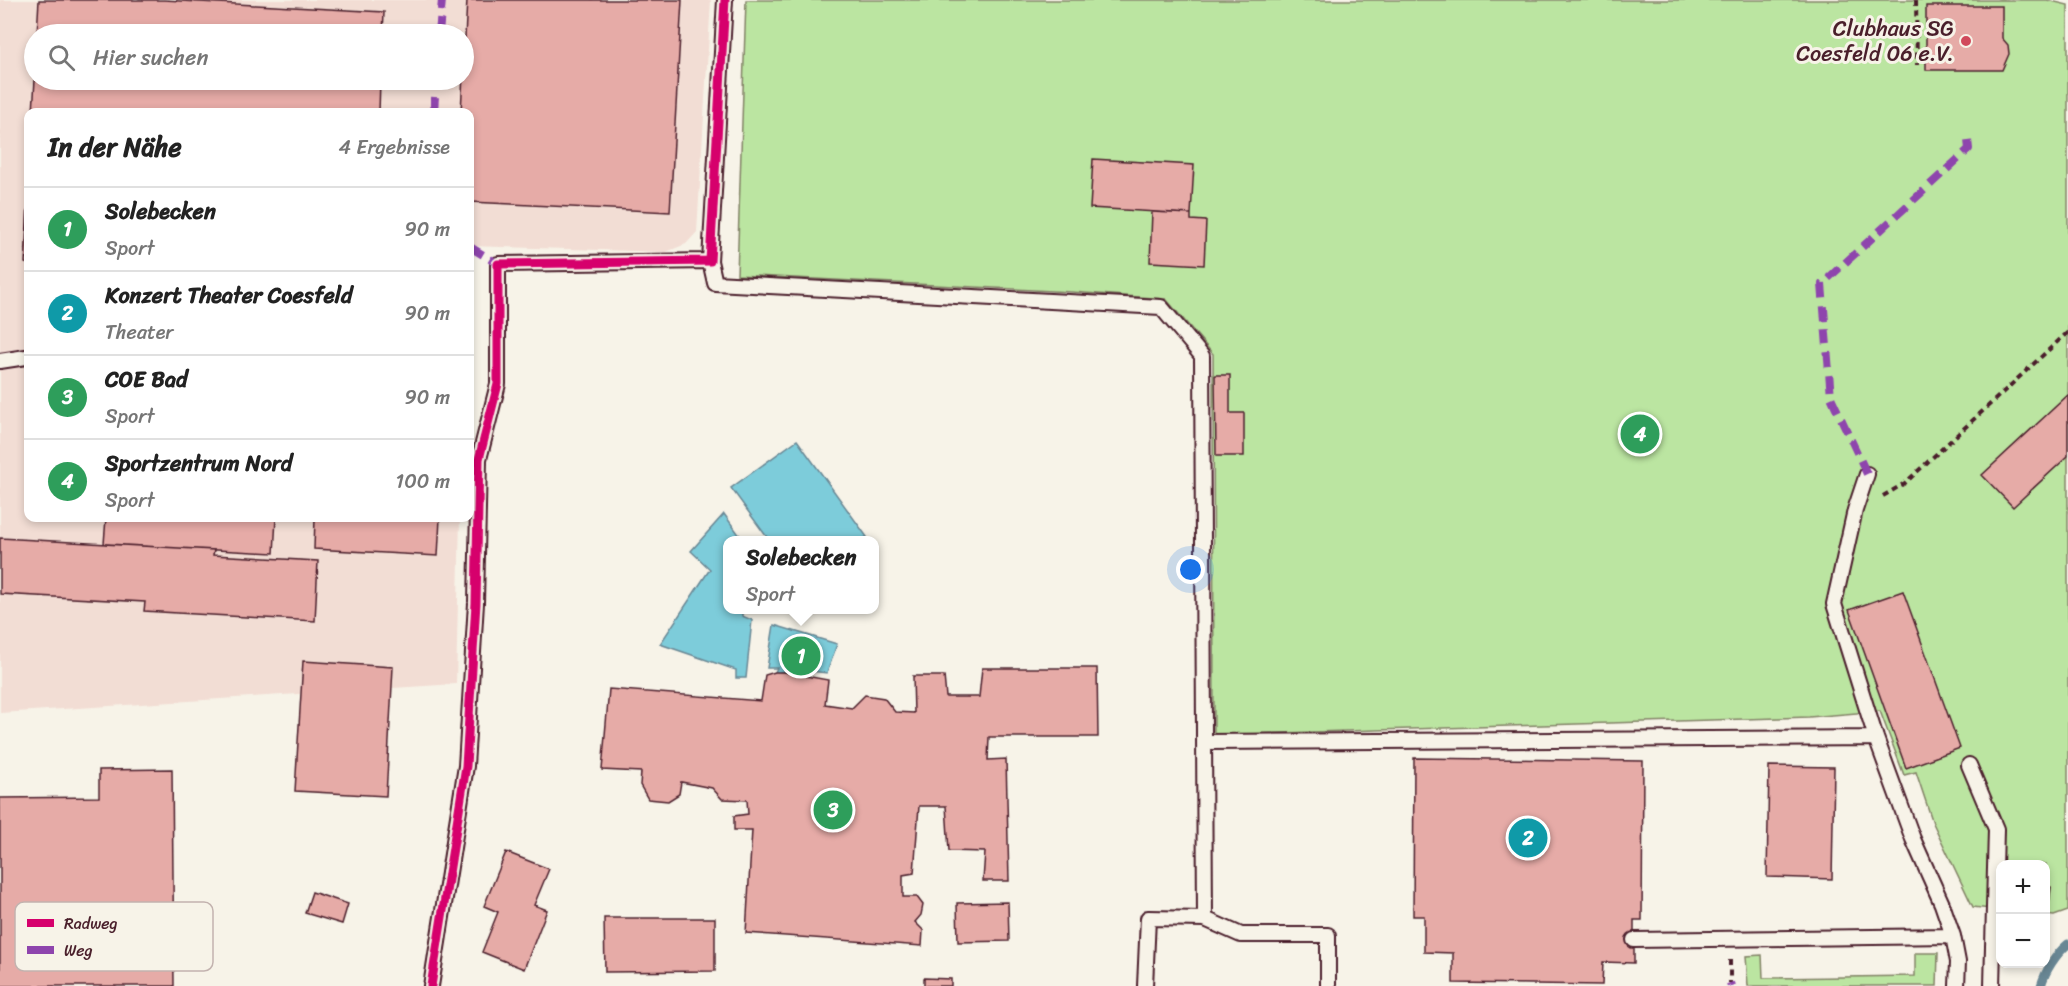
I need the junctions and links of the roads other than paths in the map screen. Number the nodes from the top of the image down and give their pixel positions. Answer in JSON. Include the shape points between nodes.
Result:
{"nodes":[{"id":1,"x":725,"y":0,"type":"edge"},
{"id":2,"x":710,"y":261,"type":"junction"},
{"id":3,"x":24,"y":357,"type":"edge"},
{"id":4,"x":0,"y":361,"type":"edge"},
{"id":5,"x":1867,"y":474,"type":"dead end"},
{"id":6,"x":1875,"y":738,"type":"junction"},
{"id":7,"x":1205,"y":742,"type":"junction"},
{"id":8,"x":1969,"y":765,"type":"dead end"},
{"id":9,"x":1205,"y":918,"type":"junction"},
{"id":10,"x":1953,"y":936,"type":"junction"},
{"id":11,"x":1634,"y":940,"type":"dead end"},
{"id":12,"x":431,"y":986,"type":"edge"},
{"id":13,"x":1145,"y":986,"type":"edge"},
{"id":14,"x":1328,"y":986,"type":"edge"},
{"id":15,"x":1957,"y":986,"type":"edge"},
{"id":16,"x":1992,"y":986,"type":"edge"}],
"edges":[{"from":1,"to":2,"type":"lane"},
{"from":2,"to":7,"type":"lane","via":[[715,283],[1161,307],[1202,356]]},
{"from":2,"to":12,"type":"lane","via":[[498,264],[498,384],[479,459],[476,603],[466,766]]},
{"from":3,"to":4,"type":"lane"},
{"from":5,"to":6,"type":"lane","via":[[1834,604]]},
{"from":6,"to":7,"type":"lane"},
{"from":6,"to":10,"type":"lane"},
{"from":7,"to":9,"type":"lane"},
{"from":8,"to":16,"type":"lane","via":[[1996,829]]},
{"from":9,"to":13,"type":"lane","via":[[1148,918]]},
{"from":9,"to":14,"type":"lane","via":[[1241,935],[1328,935]]},
{"from":10,"to":11,"type":"lane"},
{"from":10,"to":15,"type":"lane"}]}
